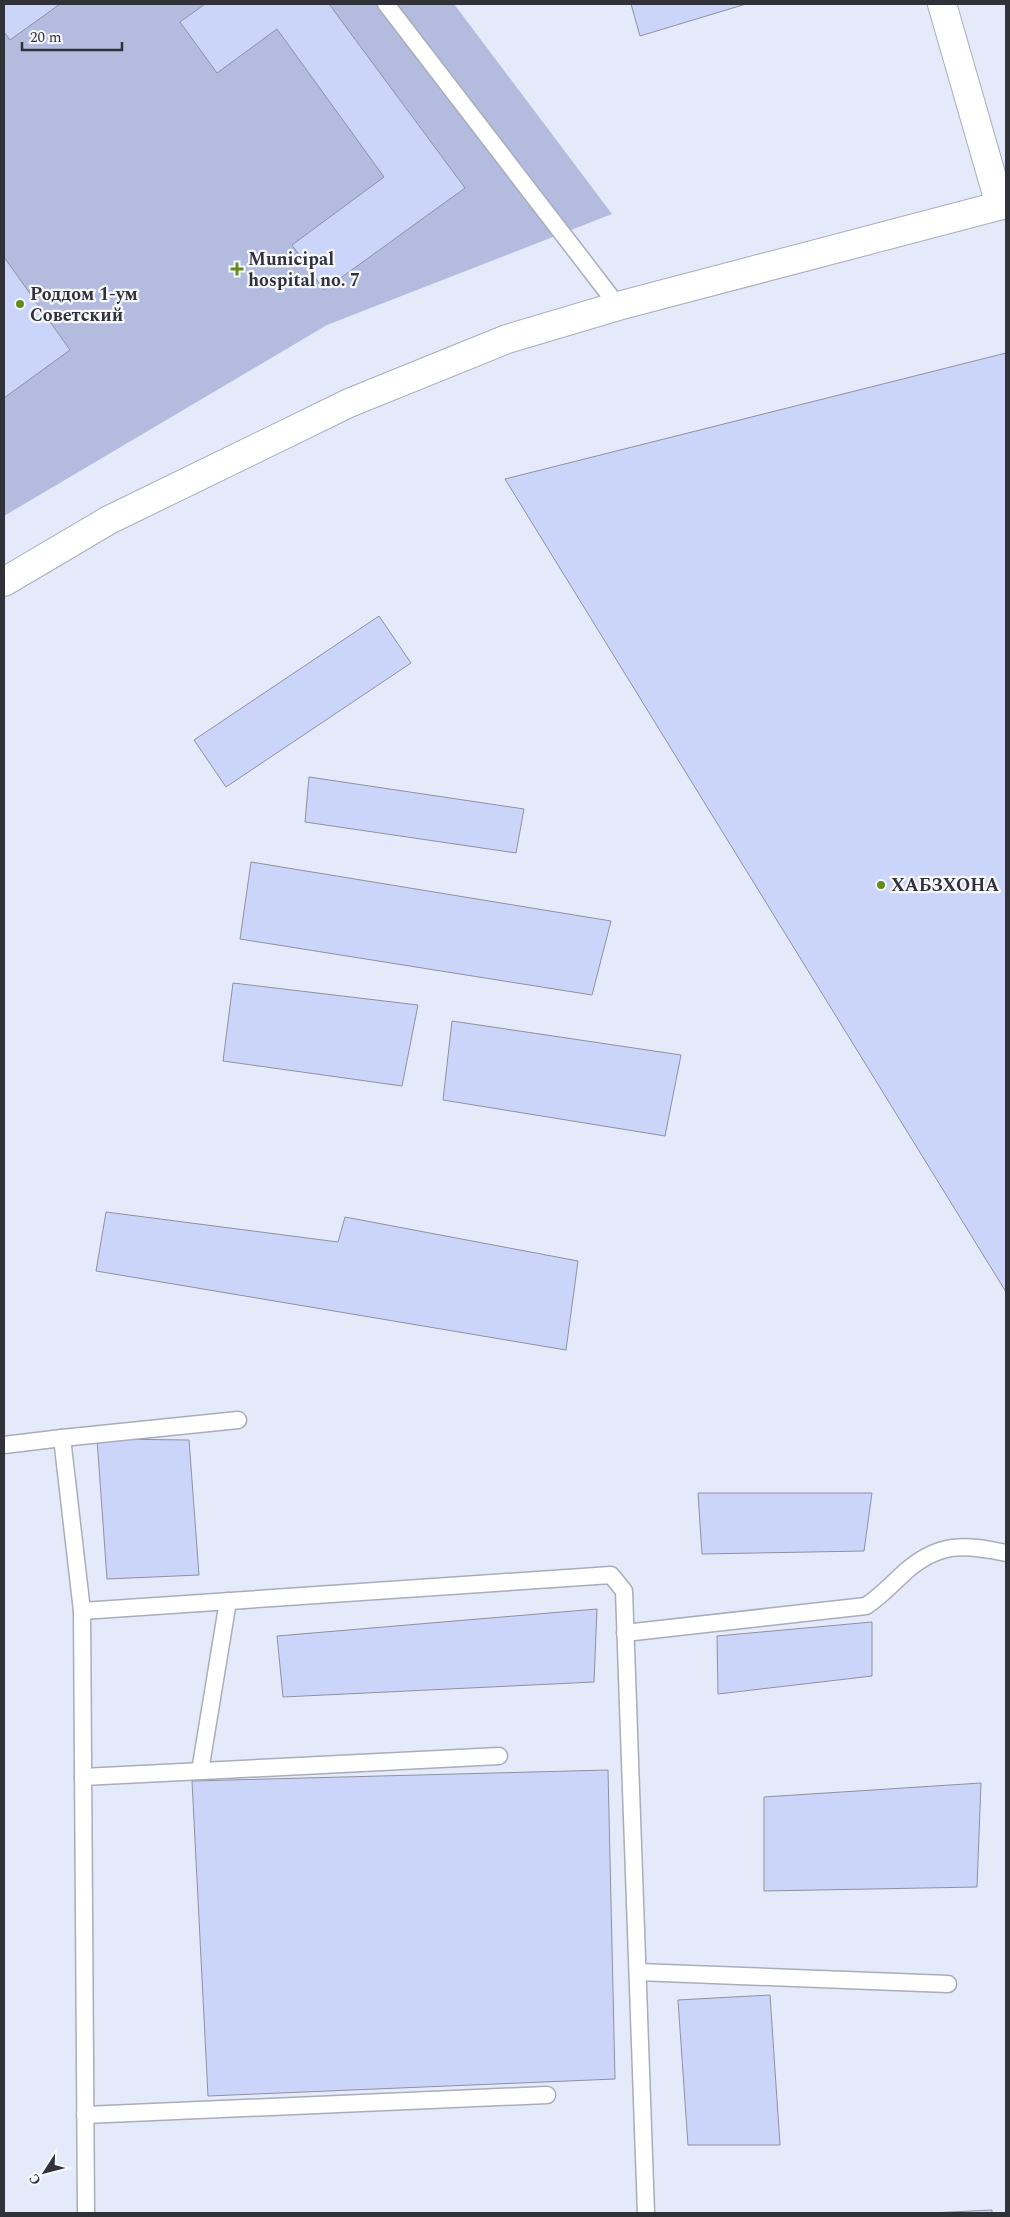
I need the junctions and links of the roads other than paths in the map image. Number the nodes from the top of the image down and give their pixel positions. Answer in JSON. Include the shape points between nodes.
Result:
{"nodes":[{"id":1,"x":386,"y":4,"type":"edge"},
{"id":2,"x":942,"y":4,"type":"edge"},
{"id":3,"x":1003,"y":204,"type":"edge"},
{"id":4,"x":618,"y":306,"type":"junction"},
{"id":5,"x":4,"y":582,"type":"edge"},
{"id":6,"x":238,"y":1420,"type":"dead end"},
{"id":7,"x":62,"y":1438,"type":"junction"},
{"id":8,"x":4,"y":1445,"type":"edge"},
{"id":9,"x":1006,"y":1553,"type":"edge"},
{"id":10,"x":228,"y":1601,"type":"junction"},
{"id":11,"x":82,"y":1611,"type":"junction"},
{"id":12,"x":625,"y":1633,"type":"junction"},
{"id":13,"x":500,"y":1756,"type":"dead end"},
{"id":14,"x":200,"y":1771,"type":"junction"},
{"id":15,"x":83,"y":1777,"type":"junction"},
{"id":16,"x":638,"y":1972,"type":"junction"},
{"id":17,"x":948,"y":1984,"type":"dead end"},
{"id":18,"x":547,"y":2095,"type":"dead end"},
{"id":19,"x":85,"y":2115,"type":"junction"},
{"id":20,"x":86,"y":2213,"type":"edge"},
{"id":21,"x":646,"y":2213,"type":"edge"}],
"edges":[{"from":1,"to":4,"type":"lane"},
{"from":2,"to":3,"type":"street","via":[[983,150]]},
{"from":3,"to":4,"type":"street"},
{"from":4,"to":5,"type":"street","via":[[507,339],[349,403],[109,520]]},
{"from":6,"to":7,"type":"lane"},
{"from":7,"to":8,"type":"lane"},
{"from":7,"to":11,"type":"lane"},
{"from":9,"to":12,"type":"lane","via":[[973,1546],[948,1548],[923,1557],[866,1606]]},
{"from":10,"to":11,"type":"lane"},
{"from":10,"to":12,"type":"lane","via":[[611,1575],[624,1591]]},
{"from":10,"to":14,"type":"lane"},
{"from":11,"to":15,"type":"lane"},
{"from":12,"to":16,"type":"lane"},
{"from":13,"to":14,"type":"lane"},
{"from":14,"to":15,"type":"lane"},
{"from":15,"to":19,"type":"lane"},
{"from":16,"to":17,"type":"lane"},
{"from":16,"to":21,"type":"lane"},
{"from":18,"to":19,"type":"lane"},
{"from":19,"to":20,"type":"lane"}]}
